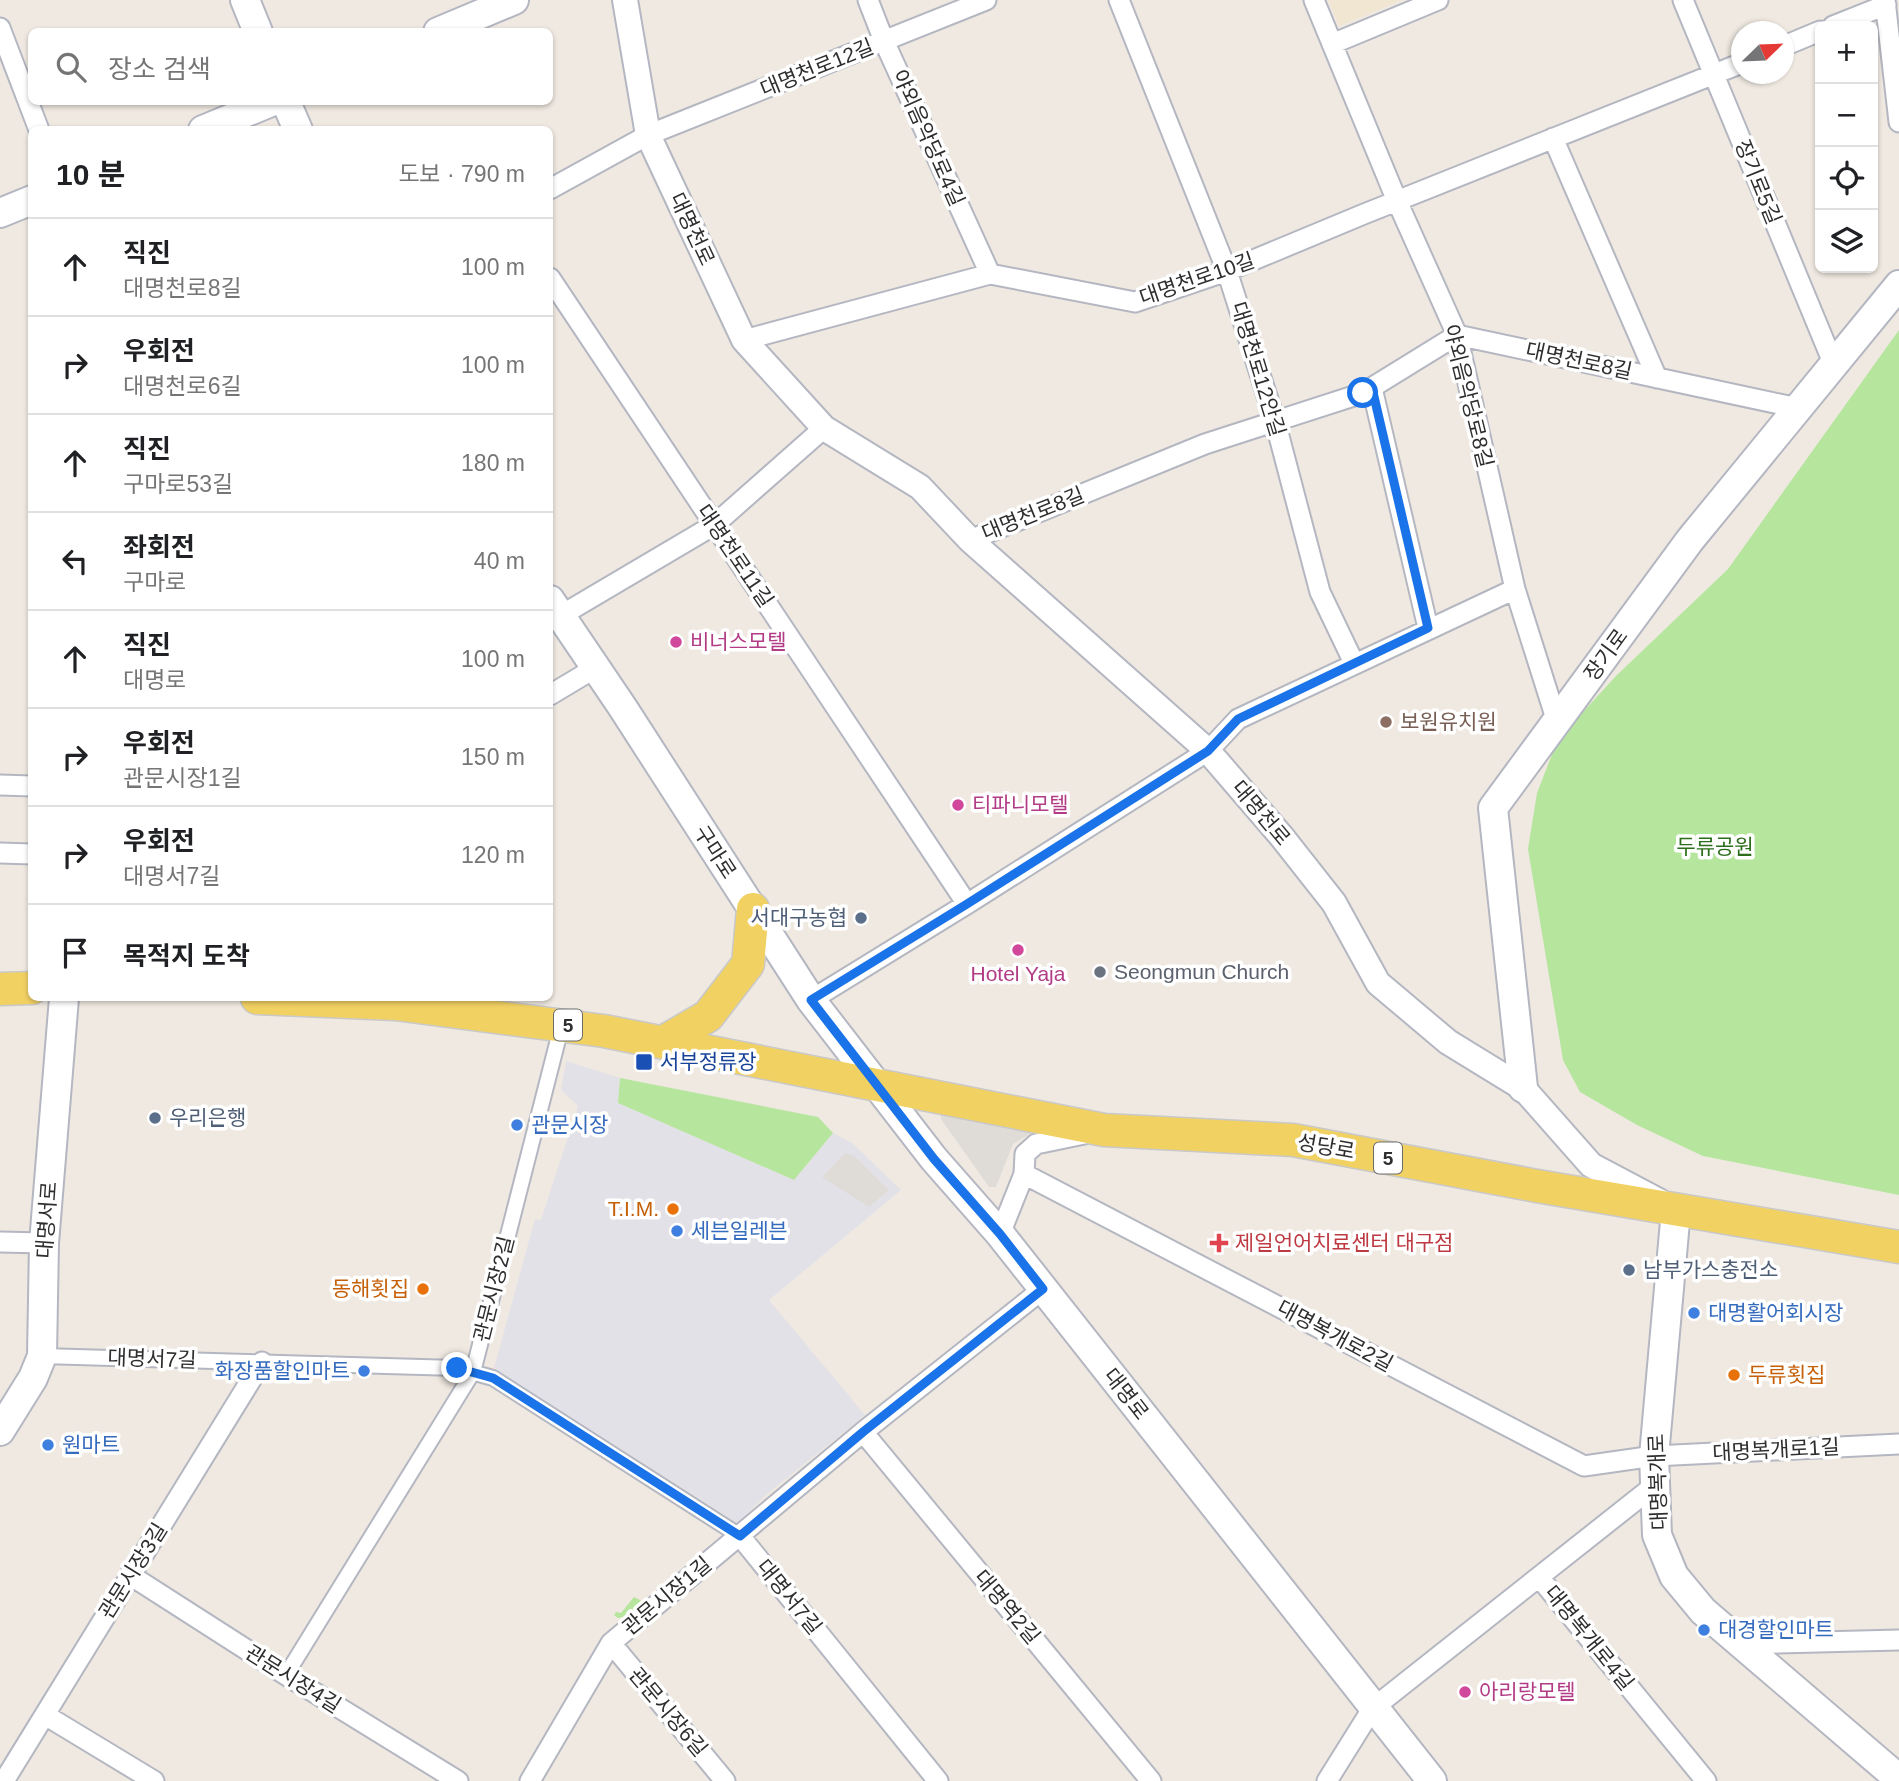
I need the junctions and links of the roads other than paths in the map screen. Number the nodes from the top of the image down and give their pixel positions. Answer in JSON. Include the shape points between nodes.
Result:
{"nodes":[{"id":1,"x":245,"y":0,"type":"edge"},
{"id":2,"x":625,"y":0,"type":"edge"},
{"id":3,"x":868,"y":0,"type":"edge"},
{"id":4,"x":986,"y":0,"type":"edge"},
{"id":5,"x":1119,"y":0,"type":"edge"},
{"id":6,"x":1314,"y":0,"type":"edge"},
{"id":7,"x":1438,"y":0,"type":"edge"},
{"id":8,"x":1683,"y":0,"type":"edge"},
{"id":9,"x":506,"y":1,"type":"edge"},
{"id":10,"x":1885,"y":3,"type":"edge"},
{"id":11,"x":1844,"y":21,"type":"edge"},
{"id":12,"x":0,"y":28,"type":"edge"},
{"id":13,"x":256,"y":28,"type":"edge"},
{"id":14,"x":448,"y":28,"type":"edge"},
{"id":15,"x":1815,"y":34,"type":"edge"},
{"id":16,"x":884,"y":41,"type":"junction"},
{"id":17,"x":1794,"y":42,"type":"edge"},
{"id":18,"x":1332,"y":44,"type":"junction"},
{"id":19,"x":1731,"y":67,"type":"edge"},
{"id":20,"x":1714,"y":74,"type":"junction"},
{"id":21,"x":28,"y":101,"type":"edge"},
{"id":22,"x":29,"y":105,"type":"edge"},
{"id":23,"x":264,"y":105,"type":"edge"},
{"id":24,"x":287,"y":105,"type":"edge"},
{"id":25,"x":1899,"y":122,"type":"edge"},
{"id":26,"x":37,"y":126,"type":"edge"},
{"id":27,"x":213,"y":126,"type":"edge"},
{"id":28,"x":297,"y":126,"type":"edge"},
{"id":29,"x":648,"y":135,"type":"junction"},
{"id":30,"x":1553,"y":138,"type":"junction"},
{"id":31,"x":553,"y":187,"type":"edge"},
{"id":32,"x":1397,"y":201,"type":"junction"},
{"id":33,"x":28,"y":202,"type":"edge"},
{"id":34,"x":0,"y":213,"type":"edge"},
{"id":35,"x":1227,"y":271,"type":"junction"},
{"id":36,"x":990,"y":274,"type":"junction"},
{"id":37,"x":553,"y":283,"type":"edge"},
{"id":38,"x":1899,"y":285,"type":"edge"},
{"id":39,"x":1457,"y":335,"type":"junction"},
{"id":40,"x":744,"y":340,"type":"junction"},
{"id":41,"x":1834,"y":365,"type":"junction"},
{"id":42,"x":1657,"y":378,"type":"junction"},
{"id":43,"x":1372,"y":388,"type":"junction"},
{"id":44,"x":1798,"y":408,"type":"junction"},
{"id":45,"x":1275,"y":421,"type":"junction"},
{"id":46,"x":824,"y":428,"type":"junction"},
{"id":47,"x":714,"y":525,"type":"junction"},
{"id":48,"x":970,"y":540,"type":"junction"},
{"id":49,"x":1515,"y":589,"type":"junction"},
{"id":50,"x":555,"y":608,"type":"edge"},
{"id":51,"x":1428,"y":628,"type":"junction"},
{"id":52,"x":1354,"y":663,"type":"junction"},
{"id":53,"x":595,"y":668,"type":"junction"},
{"id":54,"x":553,"y":693,"type":"edge"},
{"id":55,"x":1557,"y":722,"type":"junction"},
{"id":56,"x":1208,"y":751,"type":"junction"},
{"id":57,"x":0,"y":785,"type":"edge"},
{"id":58,"x":28,"y":786,"type":"edge"},
{"id":59,"x":0,"y":853,"type":"edge"},
{"id":60,"x":28,"y":854,"type":"edge"},
{"id":61,"x":967,"y":904,"type":"junction"},
{"id":62,"x":752,"y":909,"type":"junction"},
{"id":63,"x":28,"y":988,"type":"edge"},
{"id":64,"x":0,"y":989,"type":"edge"},
{"id":65,"x":811,"y":1000,"type":"junction"},
{"id":66,"x":64,"y":1001,"type":"edge"},
{"id":67,"x":395,"y":1001,"type":"edge"},
{"id":68,"x":562,"y":1024,"type":"junction"},
{"id":69,"x":664,"y":1041,"type":"junction"},
{"id":70,"x":875,"y":1084,"type":"junction"},
{"id":71,"x":1523,"y":1088,"type":"junction"},
{"id":72,"x":1104,"y":1130,"type":"junction"},
{"id":73,"x":1024,"y":1174,"type":"junction"},
{"id":74,"x":1676,"y":1210,"type":"junction"},
{"id":75,"x":1000,"y":1234,"type":"junction"},
{"id":76,"x":0,"y":1242,"type":"edge"},
{"id":77,"x":44,"y":1243,"type":"junction"},
{"id":78,"x":1899,"y":1247,"type":"edge"},
{"id":79,"x":1043,"y":1289,"type":"junction"},
{"id":80,"x":42,"y":1356,"type":"junction"},
{"id":81,"x":262,"y":1362,"type":"junction"},
{"id":82,"x":473,"y":1372,"type":"junction"},
{"id":83,"x":0,"y":1432,"type":"edge"},
{"id":84,"x":863,"y":1432,"type":"junction"},
{"id":85,"x":1899,"y":1444,"type":"edge"},
{"id":86,"x":1654,"y":1456,"type":"junction"},
{"id":87,"x":1655,"y":1485,"type":"junction"},
{"id":88,"x":740,"y":1536,"type":"junction"},
{"id":89,"x":130,"y":1575,"type":"junction"},
{"id":90,"x":1539,"y":1577,"type":"junction"},
{"id":91,"x":1899,"y":1640,"type":"edge"},
{"id":92,"x":611,"y":1643,"type":"junction"},
{"id":93,"x":1741,"y":1644,"type":"junction"},
{"id":94,"x":286,"y":1675,"type":"junction"},
{"id":95,"x":1373,"y":1709,"type":"junction"},
{"id":96,"x":45,"y":1715,"type":"junction"},
{"id":97,"x":1899,"y":1779,"type":"edge"},
{"id":98,"x":5,"y":1781,"type":"edge"},
{"id":99,"x":153,"y":1781,"type":"edge"},
{"id":100,"x":458,"y":1781,"type":"edge"},
{"id":101,"x":530,"y":1781,"type":"edge"},
{"id":102,"x":725,"y":1781,"type":"edge"},
{"id":103,"x":938,"y":1781,"type":"edge"},
{"id":104,"x":1151,"y":1781,"type":"edge"},
{"id":105,"x":1327,"y":1781,"type":"edge"},
{"id":106,"x":1432,"y":1781,"type":"edge"},
{"id":107,"x":1706,"y":1781,"type":"edge"}],
"edges":[{"from":1,"to":13,"type":"main road"},
{"from":2,"to":29,"type":"street","name":"대명천로"},
{"from":3,"to":16,"type":"street","name":"야외음악당로4길"},
{"from":4,"to":16,"type":"street","name":"대명천로12길"},
{"from":5,"to":35,"type":"street","name":"대명천로12안길"},
{"from":6,"to":18,"type":"street","name":"야외음악당로8길"},
{"from":7,"to":18,"type":"street"},
{"from":8,"to":20,"type":"street","name":"장기로5길"},
{"from":9,"to":14,"type":"main road"},
{"from":10,"to":11,"type":"street"},
{"from":10,"to":25,"type":"street"},
{"from":12,"to":21,"type":"street"},
{"from":15,"to":17,"type":"street"},
{"from":16,"to":29,"type":"street","name":"대명천로12길"},
{"from":16,"to":36,"type":"street","name":"야외음악당로4길"},
{"from":18,"to":32,"type":"street","name":"야외음악당로8길"},
{"from":19,"to":20,"type":"street","name":"대명천로10길"},
{"from":20,"to":30,"type":"street","name":"대명천로10길"},
{"from":20,"to":41,"type":"street","name":"장기로5길"},
{"from":22,"to":26,"type":"street"},
{"from":23,"to":27,"type":"main road"},
{"from":24,"to":28,"type":"main road"},
{"from":29,"to":31,"type":"street"},
{"from":29,"to":40,"type":"street","name":"대명천로"},
{"from":30,"to":32,"type":"street","name":"대명천로10길"},
{"from":30,"to":42,"type":"street"},
{"from":32,"to":35,"type":"street","name":"대명천로10길"},
{"from":32,"to":39,"type":"street","name":"야외음악당로8길"},
{"from":33,"to":34,"type":"main road"},
{"from":35,"to":36,"type":"street","name":"대명천로10길","via":[[1135,302]]},
{"from":35,"to":45,"type":"street","name":"대명천로12안길"},
{"from":36,"to":40,"type":"street","name":"대명천로10길"},
{"from":37,"to":47,"type":"street","name":"대명천로11길"},
{"from":38,"to":41,"type":"main road","name":"장기로"},
{"from":39,"to":42,"type":"street","name":"대명천로8길"},
{"from":39,"to":43,"type":"street","name":"대명천로8길"},
{"from":39,"to":49,"type":"street","name":"야외음악당로8길"},
{"from":40,"to":46,"type":"street","name":"대명천로"},
{"from":41,"to":44,"type":"main road","name":"장기로"},
{"from":42,"to":44,"type":"street","name":"대명천로8길"},
{"from":43,"to":45,"type":"street","name":"대명천로8길"},
{"from":43,"to":51,"type":"street"},
{"from":44,"to":55,"type":"main road","name":"장기로","via":[[1690,540]]},
{"from":45,"to":48,"type":"street","name":"대명천로8길","via":[[1205,444]]},
{"from":45,"to":52,"type":"street","name":"대명천로12안길","via":[[1320,592]]},
{"from":46,"to":47,"type":"street"},
{"from":46,"to":48,"type":"street","name":"대명천로","via":[[920,487]]},
{"from":47,"to":50,"type":"street","name":"구마로"},
{"from":47,"to":61,"type":"street","name":"대명천로11길"},
{"from":48,"to":56,"type":"street","name":"대명천로"},
{"from":49,"to":51,"type":"street"},
{"from":49,"to":55,"type":"street","name":"야외음악당로8길"},
{"from":50,"to":53,"type":"main road","name":"구마로"},
{"from":51,"to":52,"type":"street"},
{"from":52,"to":56,"type":"street","via":[[1238,719]]},
{"from":53,"to":54,"type":"street"},
{"from":53,"to":62,"type":"main road","name":"구마로"},
{"from":55,"to":71,"type":"main road","name":"장기로","via":[[1493,808]]},
{"from":56,"to":61,"type":"street"},
{"from":56,"to":71,"type":"street","name":"대명천로","via":[[1334,903],[1378,983],[1448,1042]]},
{"from":57,"to":58,"type":"street"},
{"from":59,"to":60,"type":"street"},
{"from":61,"to":65,"type":"street"},
{"from":62,"to":65,"type":"main road","name":"구마로"},
{"from":62,"to":69,"type":"main road","via":[[748,964],[708,1016]]},
{"from":63,"to":64,"type":"main road"},
{"from":65,"to":70,"type":"main road","name":"구마로"},
{"from":66,"to":77,"type":"main road","name":"대명서로"},
{"from":67,"to":68,"type":"main road","number":"5"},
{"from":68,"to":69,"type":"main road","number":"5"},
{"from":68,"to":82,"type":"street","name":"관문시장2길"},
{"from":69,"to":70,"type":"main road","number":"5"},
{"from":70,"to":72,"type":"main road","name":"성당로","number":"5"},
{"from":70,"to":75,"type":"main road","name":"대명로"},
{"from":71,"to":74,"type":"street","name":"대명천로","via":[[1591,1165]]},
{"from":72,"to":73,"type":"street","via":[[1036,1144],[1025,1154]]},
{"from":72,"to":74,"type":"main road","name":"성당로","number":"5","via":[[1293,1140]]},
{"from":73,"to":75,"type":"street"},
{"from":73,"to":86,"type":"street","name":"대명복개로2길","via":[[1584,1466]]},
{"from":74,"to":78,"type":"main road","name":"성당로","number":"5"},
{"from":74,"to":86,"type":"main road","name":"대명복개로"},
{"from":75,"to":79,"type":"main road","name":"대명로"},
{"from":76,"to":77,"type":"street"},
{"from":77,"to":80,"type":"main road","name":"대명서로"},
{"from":79,"to":84,"type":"street","name":"관문시장1길"},
{"from":79,"to":95,"type":"main road","name":"대명로"},
{"from":80,"to":81,"type":"street","name":"대명서7길"},
{"from":80,"to":83,"type":"main road","name":"대명서로"},
{"from":81,"to":82,"type":"street","name":"대명서7길"},
{"from":81,"to":89,"type":"street","name":"관문시장3길"},
{"from":82,"to":88,"type":"street","name":"대명서7길","via":[[493,1378]]},
{"from":82,"to":94,"type":"street","name":"관문시장2길"},
{"from":84,"to":88,"type":"street","name":"관문시장1길"},
{"from":84,"to":104,"type":"street","name":"대명역2길"},
{"from":85,"to":86,"type":"street","name":"대명복개로1길"},
{"from":86,"to":87,"type":"main road","name":"대명복개로"},
{"from":87,"to":90,"type":"street","name":"대명복개로4길"},
{"from":87,"to":93,"type":"main road","name":"대명복개로","via":[[1657,1535],[1674,1576],[1703,1611]]},
{"from":88,"to":92,"type":"street","name":"관문시장1길"},
{"from":88,"to":103,"type":"street","name":"대명서7길"},
{"from":89,"to":94,"type":"street","name":"관문시장4길"},
{"from":89,"to":96,"type":"street","name":"관문시장3길"},
{"from":90,"to":95,"type":"street"},
{"from":90,"to":107,"type":"street","name":"대명복개로4길"},
{"from":91,"to":93,"type":"street"},
{"from":92,"to":101,"type":"street","name":"관문시장1길"},
{"from":92,"to":102,"type":"street","name":"관문시장6길"},
{"from":93,"to":97,"type":"main road","name":"대명복개로"},
{"from":94,"to":100,"type":"street","name":"관문시장4길"},
{"from":95,"to":105,"type":"street"},
{"from":95,"to":106,"type":"main road","name":"대명로"},
{"from":96,"to":98,"type":"street","name":"관문시장3길"},
{"from":96,"to":99,"type":"street"}]}
